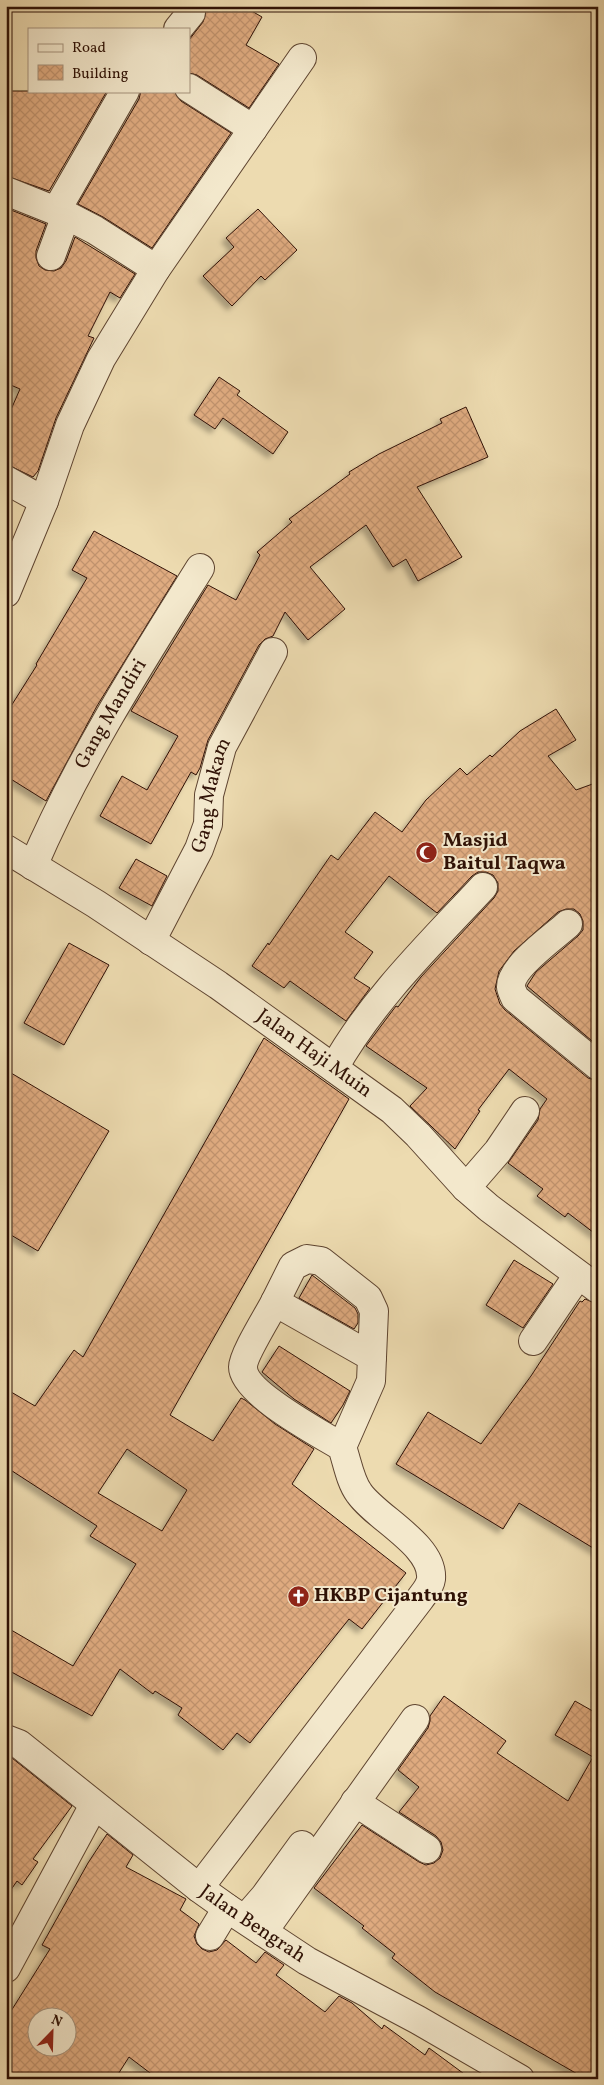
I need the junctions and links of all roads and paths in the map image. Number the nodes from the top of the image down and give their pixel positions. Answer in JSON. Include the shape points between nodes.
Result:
{"nodes":[{"id":1,"x":191,"y":6,"type":"edge"},
{"id":2,"x":179,"y":28,"type":"edge"},
{"id":3,"x":302,"y":58,"type":"dead end"},
{"id":4,"x":190,"y":89,"type":"edge"},
{"id":5,"x":124,"y":92,"type":"edge"},
{"id":6,"x":253,"y":129,"type":"junction"},
{"id":7,"x":6,"y":191,"type":"edge"},
{"id":8,"x":61,"y":213,"type":"junction"},
{"id":9,"x":51,"y":256,"type":"dead end"},
{"id":10,"x":156,"y":268,"type":"junction"},
{"id":11,"x":6,"y":480,"type":"edge"},
{"id":12,"x":44,"y":500,"type":"junction"},
{"id":13,"x":200,"y":568,"type":"dead end"},
{"id":14,"x":6,"y":593,"type":"edge"},
{"id":15,"x":273,"y":652,"type":"dead end"},
{"id":16,"x":6,"y":849,"type":"edge"},
{"id":17,"x":33,"y":866,"type":"junction"},
{"id":18,"x":483,"y":887,"type":"dead end"},
{"id":19,"x":568,"y":924,"type":"dead end"},
{"id":20,"x":151,"y":941,"type":"junction"},
{"id":21,"x":598,"y":1066,"type":"edge"},
{"id":22,"x":334,"y":1068,"type":"junction"},
{"id":23,"x":525,"y":1111,"type":"dead end"},
{"id":24,"x":466,"y":1188,"type":"junction"},
{"id":25,"x":588,"y":1282,"type":"edge"},
{"id":26,"x":275,"y":1302,"type":"junction"},
{"id":27,"x":533,"y":1342,"type":"dead end"},
{"id":28,"x":372,"y":1357,"type":"junction"},
{"id":29,"x":342,"y":1447,"type":"junction"},
{"id":30,"x":6,"y":1739,"type":"edge"},
{"id":31,"x":355,"y":1802,"type":"junction"},
{"id":32,"x":94,"y":1805,"type":"junction"},
{"id":33,"x":427,"y":1849,"type":"dead end"},
{"id":34,"x":199,"y":1888,"type":"junction"},
{"id":35,"x":245,"y":1920,"type":"junction"},
{"id":36,"x":210,"y":1936,"type":"dead end"},
{"id":37,"x":6,"y":1968,"type":"edge"},
{"id":38,"x":520,"y":2079,"type":"edge"}],
"edges":[{"from":1,"to":2,"type":"street","via":[[191,13]]},
{"from":3,"to":6,"type":"street"},
{"from":4,"to":6,"type":"street"},
{"from":5,"to":8,"type":"street"},
{"from":6,"to":10,"type":"street"},
{"from":7,"to":8,"type":"street"},
{"from":8,"to":9,"type":"street"},
{"from":8,"to":10,"type":"street"},
{"from":10,"to":12,"type":"street","via":[[84,393]]},
{"from":11,"to":12,"type":"street"},
{"from":12,"to":14,"type":"street"},
{"from":13,"to":17,"type":"street","name":"Gang Mandiri","via":[[135,672]]},
{"from":15,"to":20,"type":"street","name":"Gang Makam","via":[[222,748],[209,795],[208,824],[199,849]]},
{"from":16,"to":17,"type":"street","name":"Jalan Haji Muin"},
{"from":17,"to":20,"type":"street","name":"Jalan Haji Muin"},
{"from":18,"to":22,"type":"street","via":[[394,983],[344,1049]]},
{"from":19,"to":21,"type":"street","via":[[522,964],[511,988],[515,998]]},
{"from":20,"to":22,"type":"street","name":"Jalan Haji Muin"},
{"from":22,"to":24,"type":"street","name":"Jalan Haji Muin","via":[[392,1110]]},
{"from":23,"to":24,"type":"street","via":[[498,1151]]},
{"from":24,"to":25,"type":"street","name":"Jalan Haji Muin"},
{"from":25,"to":27,"type":"street"},
{"from":26,"to":28,"type":"street"},
{"from":26,"to":28,"type":"street","via":[[293,1266],[307,1259],[321,1261],[368,1298],[374,1311]]},
{"from":26,"to":29,"type":"street","via":[[246,1357],[243,1367],[247,1378],[281,1410]]},
{"from":28,"to":29,"type":"street","via":[[371,1381]]},
{"from":29,"to":34,"type":"street","via":[[358,1492],[368,1505],[414,1543],[429,1564],[431,1580],[420,1599]]},
{"from":30,"to":32,"type":"street","name":"Jalan Bengrah","via":[[19,1744]]},
{"from":31,"to":33,"type":"street"},
{"from":31,"to":35,"type":"street"},
{"from":31,"to":35,"type":"street","via":[[406,1716]]},
{"from":32,"to":34,"type":"street","name":"Jalan Bengrah"},
{"from":32,"to":37,"type":"street"},
{"from":34,"to":35,"type":"street","name":"Jalan Bengrah"},
{"from":35,"to":36,"type":"street"},
{"from":35,"to":38,"type":"street","name":"Jalan Bengrah","via":[[307,1961]]}]}
